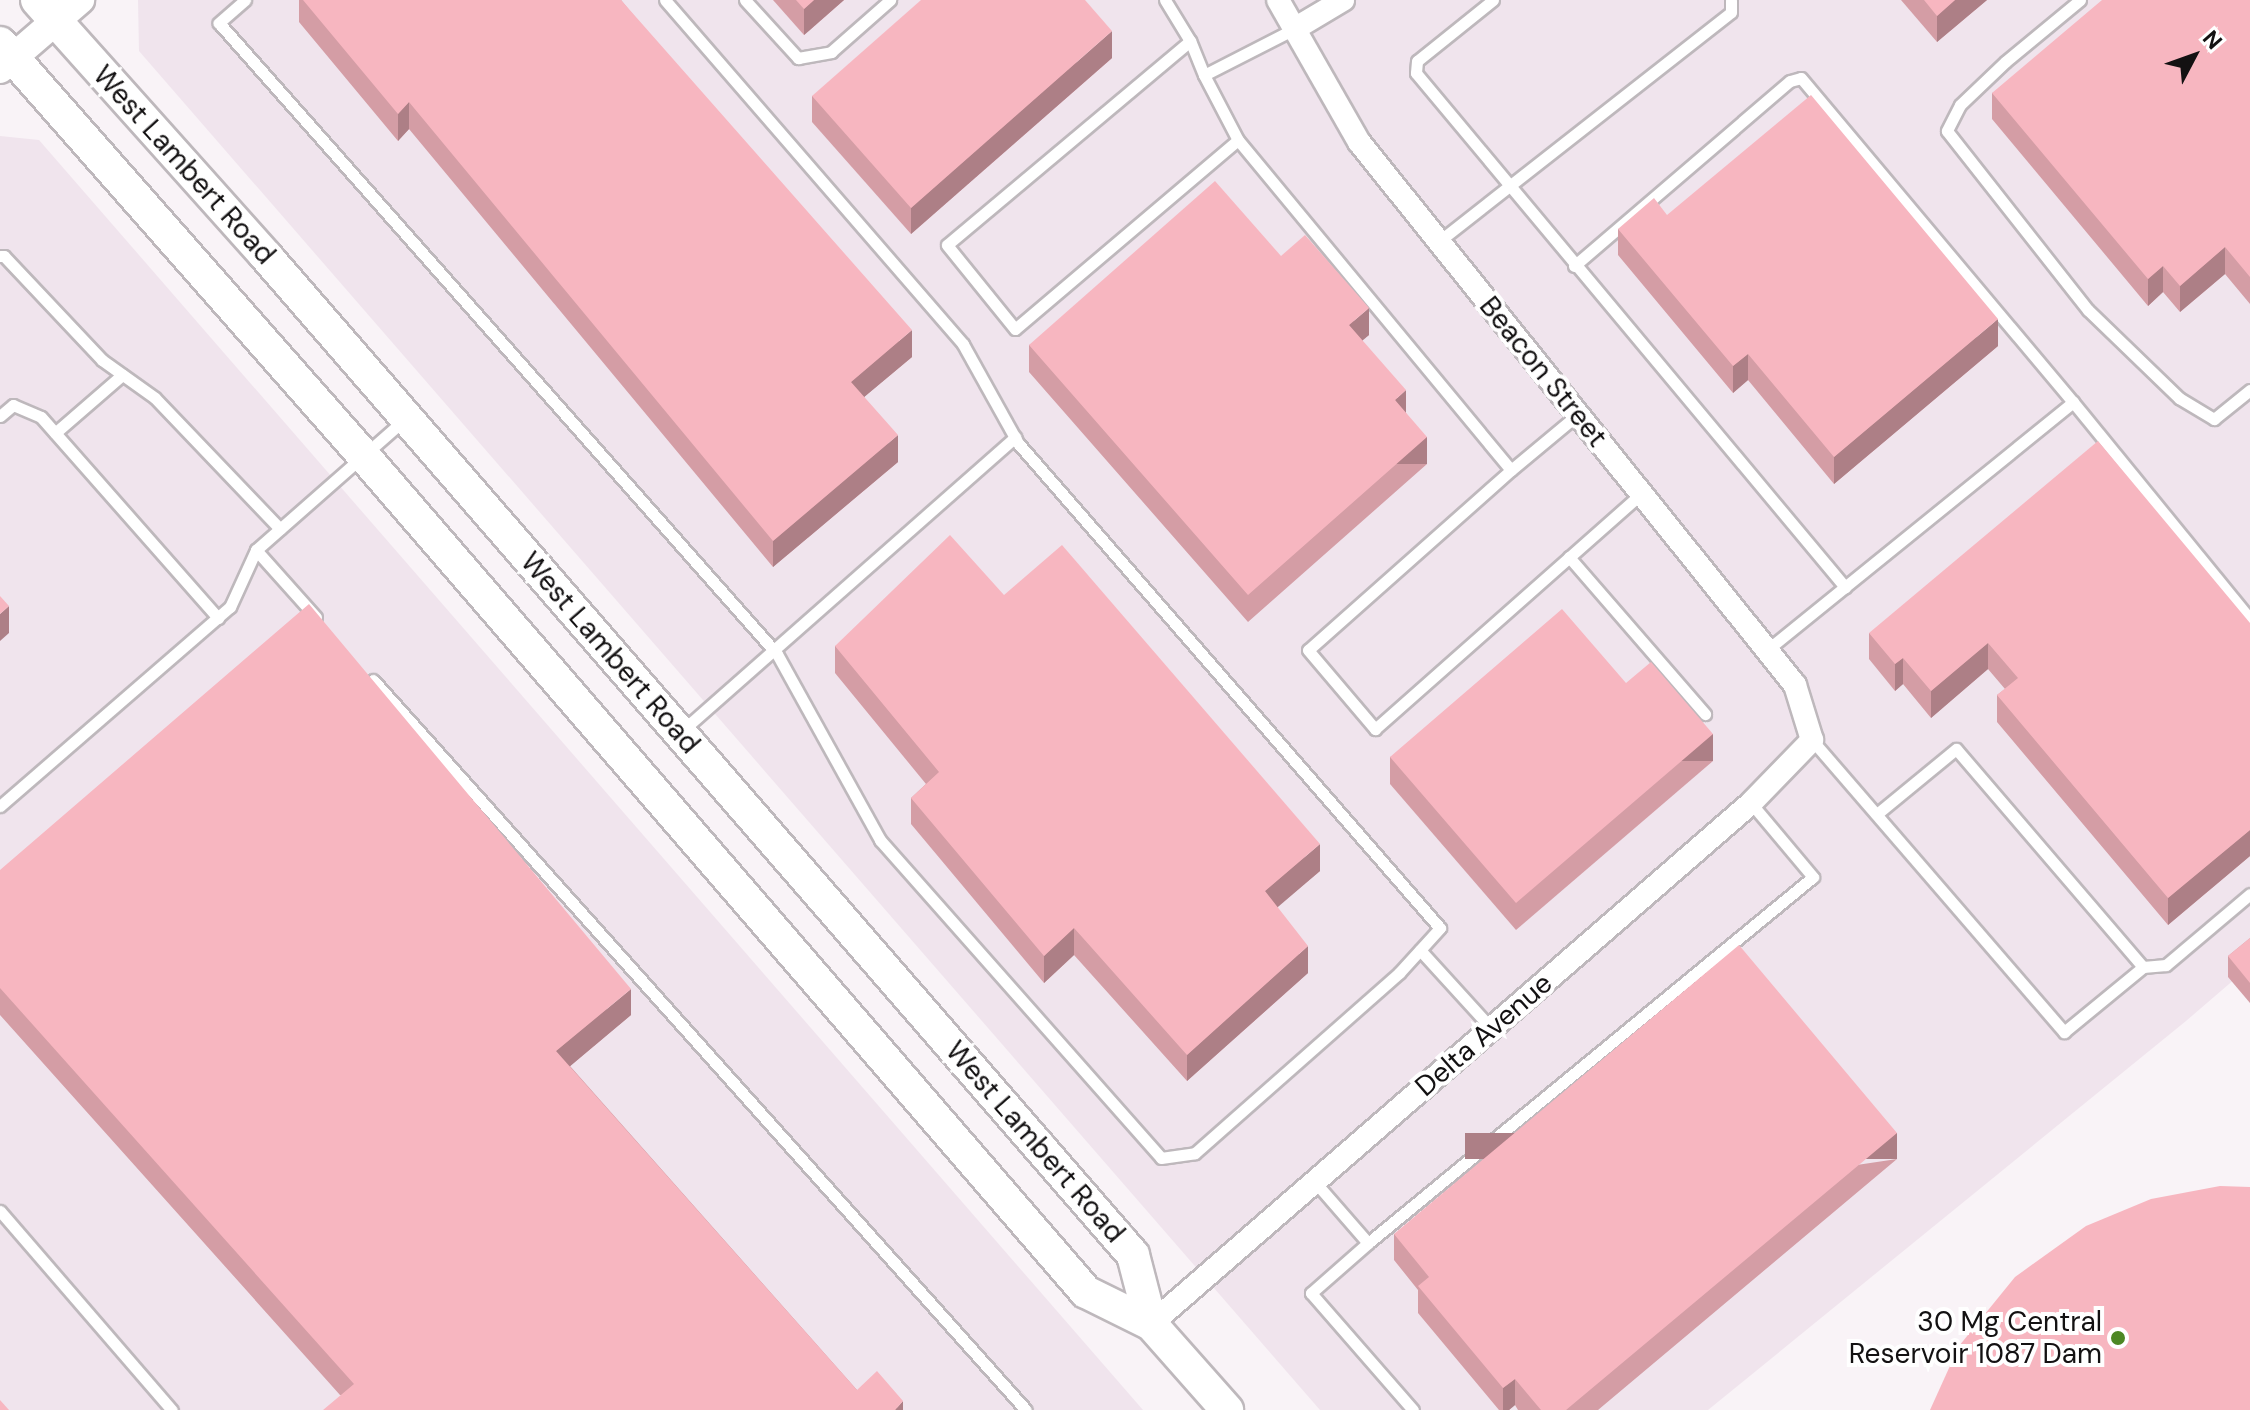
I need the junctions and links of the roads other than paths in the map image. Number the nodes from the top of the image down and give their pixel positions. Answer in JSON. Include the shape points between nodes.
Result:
{"nodes":[{"id":1,"x":80,"y":0,"type":"edge"},
{"id":2,"x":245,"y":0,"type":"edge"},
{"id":3,"x":665,"y":0,"type":"edge"},
{"id":4,"x":745,"y":0,"type":"edge"},
{"id":5,"x":890,"y":0,"type":"edge"},
{"id":6,"x":1165,"y":0,"type":"edge"},
{"id":7,"x":1278,"y":0,"type":"edge"},
{"id":8,"x":1343,"y":0,"type":"edge"},
{"id":9,"x":1493,"y":0,"type":"edge"},
{"id":10,"x":1731,"y":0,"type":"edge"},
{"id":11,"x":2080,"y":0,"type":"edge"},
{"id":12,"x":46,"y":11,"type":"edge"},
{"id":13,"x":1296,"y":28,"type":"junction"},
{"id":14,"x":1190,"y":41,"type":"junction"},
{"id":15,"x":4,"y":57,"type":"edge"},
{"id":16,"x":1204,"y":75,"type":"junction"},
{"id":17,"x":1238,"y":140,"type":"junction"},
{"id":18,"x":1508,"y":187,"type":"junction"},
{"id":19,"x":1438,"y":242,"type":"junction"},
{"id":20,"x":0,"y":256,"type":"edge"},
{"id":21,"x":1574,"y":266,"type":"junction"},
{"id":22,"x":122,"y":375,"type":"junction"},
{"id":23,"x":2250,"y":390,"type":"edge"},
{"id":24,"x":2073,"y":402,"type":"junction"},
{"id":25,"x":1577,"y":415,"type":"junction"},
{"id":26,"x":0,"y":416,"type":"edge"},
{"id":27,"x":407,"y":418,"type":"junction"},
{"id":28,"x":55,"y":433,"type":"junction"},
{"id":29,"x":1015,"y":437,"type":"junction"},
{"id":30,"x":363,"y":455,"type":"junction"},
{"id":31,"x":1511,"y":470,"type":"junction"},
{"id":32,"x":1641,"y":494,"type":"junction"},
{"id":33,"x":280,"y":529,"type":"junction"},
{"id":34,"x":256,"y":550,"type":"junction"},
{"id":35,"x":1569,"y":557,"type":"junction"},
{"id":36,"x":1845,"y":587,"type":"junction"},
{"id":37,"x":218,"y":618,"type":"junction"},
{"id":38,"x":2250,"y":619,"type":"edge"},
{"id":39,"x":329,"y":632,"type":"edge"},
{"id":40,"x":773,"y":650,"type":"junction"},
{"id":41,"x":1767,"y":650,"type":"junction"},
{"id":42,"x":360,"y":667,"type":"edge"},
{"id":43,"x":1705,"y":714,"type":"dead end"},
{"id":44,"x":680,"y":733,"type":"junction"},
{"id":45,"x":1812,"y":740,"type":"junction"},
{"id":46,"x":1751,"y":803,"type":"junction"},
{"id":47,"x":0,"y":806,"type":"edge"},
{"id":48,"x":1877,"y":814,"type":"junction"},
{"id":49,"x":2250,"y":894,"type":"edge"},
{"id":50,"x":1420,"y":950,"type":"junction"},
{"id":51,"x":2143,"y":967,"type":"junction"},
{"id":52,"x":1491,"y":1028,"type":"junction"},
{"id":53,"x":1315,"y":1182,"type":"junction"},
{"id":54,"x":0,"y":1211,"type":"edge"},
{"id":55,"x":1368,"y":1243,"type":"junction"},
{"id":56,"x":1151,"y":1324,"type":"junction"},
{"id":57,"x":172,"y":1410,"type":"edge"},
{"id":58,"x":1026,"y":1410,"type":"edge"},
{"id":59,"x":1227,"y":1410,"type":"edge"},
{"id":60,"x":1413,"y":1410,"type":"edge"}],
"edges":[{"from":1,"to":12,"type":"street"},
{"from":2,"to":40,"type":"lane","via":[[219,23]]},
{"from":3,"to":29,"type":"lane","via":[[963,344]]},
{"from":4,"to":5,"type":"lane","via":[[798,58],[831,52]]},
{"from":6,"to":14,"type":"lane"},
{"from":7,"to":13,"type":"street","name":"Beacon Street"},
{"from":8,"to":13,"type":"street"},
{"from":9,"to":18,"type":"lane","via":[[1417,61],[1416,73]]},
{"from":10,"to":18,"type":"lane","via":[[1731,12]]},
{"from":11,"to":23,"type":"lane","via":[[1971,94],[1947,131],[2088,310],[2179,398],[2214,419]]},
{"from":12,"to":15,"type":"street"},
{"from":12,"to":27,"type":"main road","name":"West Lambert Road"},
{"from":13,"to":16,"type":"lane"},
{"from":13,"to":19,"type":"street","name":"Beacon Street","via":[[1359,142]]},
{"from":14,"to":16,"type":"lane"},
{"from":14,"to":17,"type":"lane","via":[[947,245],[1015,329]]},
{"from":15,"to":30,"type":"main road","name":"West Lambert Road"},
{"from":16,"to":17,"type":"lane"},
{"from":17,"to":31,"type":"lane"},
{"from":18,"to":19,"type":"lane"},
{"from":18,"to":21,"type":"lane"},
{"from":19,"to":25,"type":"street","name":"Beacon Street"},
{"from":20,"to":22,"type":"lane"},
{"from":21,"to":24,"type":"lane","via":[[1790,81],[1801,78]]},
{"from":21,"to":36,"type":"lane"},
{"from":22,"to":28,"type":"lane"},
{"from":22,"to":33,"type":"lane","via":[[155,398]]},
{"from":24,"to":36,"type":"lane"},
{"from":24,"to":38,"type":"lane"},
{"from":25,"to":31,"type":"lane"},
{"from":25,"to":32,"type":"street","name":"Beacon Street"},
{"from":26,"to":28,"type":"lane","via":[[13,405],[41,417]]},
{"from":27,"to":30,"type":"lane"},
{"from":27,"to":44,"type":"main road","name":"West Lambert Road"},
{"from":28,"to":37,"type":"lane"},
{"from":29,"to":40,"type":"lane"},
{"from":29,"to":50,"type":"lane","via":[[1440,928]]},
{"from":30,"to":33,"type":"lane"},
{"from":30,"to":56,"type":"main road","name":"West Lambert Road","via":[[1086,1292]]},
{"from":31,"to":35,"type":"lane","via":[[1308,650],[1375,729]]},
{"from":32,"to":35,"type":"lane"},
{"from":32,"to":41,"type":"street","name":"Beacon Street"},
{"from":33,"to":34,"type":"lane"},
{"from":34,"to":37,"type":"lane","via":[[230,607]]},
{"from":34,"to":39,"type":"lane"},
{"from":35,"to":43,"type":"lane"},
{"from":36,"to":41,"type":"lane"},
{"from":37,"to":47,"type":"lane"},
{"from":40,"to":44,"type":"lane"},
{"from":40,"to":50,"type":"lane","via":[[880,840],[1161,1158],[1195,1153]]},
{"from":41,"to":45,"type":"street","name":"Beacon Street","via":[[1795,685]]},
{"from":42,"to":58,"type":"lane"},
{"from":44,"to":56,"type":"main road","name":"West Lambert Road","via":[[1133,1255]]},
{"from":45,"to":46,"type":"street","name":"Delta Avenue"},
{"from":45,"to":48,"type":"lane"},
{"from":46,"to":52,"type":"street","name":"Delta Avenue"},
{"from":46,"to":55,"type":"lane","via":[[1813,877]]},
{"from":48,"to":51,"type":"lane","via":[[2064,1032]]},
{"from":48,"to":51,"type":"lane","via":[[1956,749]]},
{"from":49,"to":51,"type":"lane","via":[[2166,965]]},
{"from":50,"to":52,"type":"lane"},
{"from":52,"to":53,"type":"street","name":"Delta Avenue"},
{"from":53,"to":55,"type":"lane"},
{"from":53,"to":56,"type":"street","name":"Delta Avenue"},
{"from":54,"to":57,"type":"lane"},
{"from":55,"to":60,"type":"lane","via":[[1311,1293]]},
{"from":56,"to":59,"type":"main road","name":"West Lambert Road"}]}
